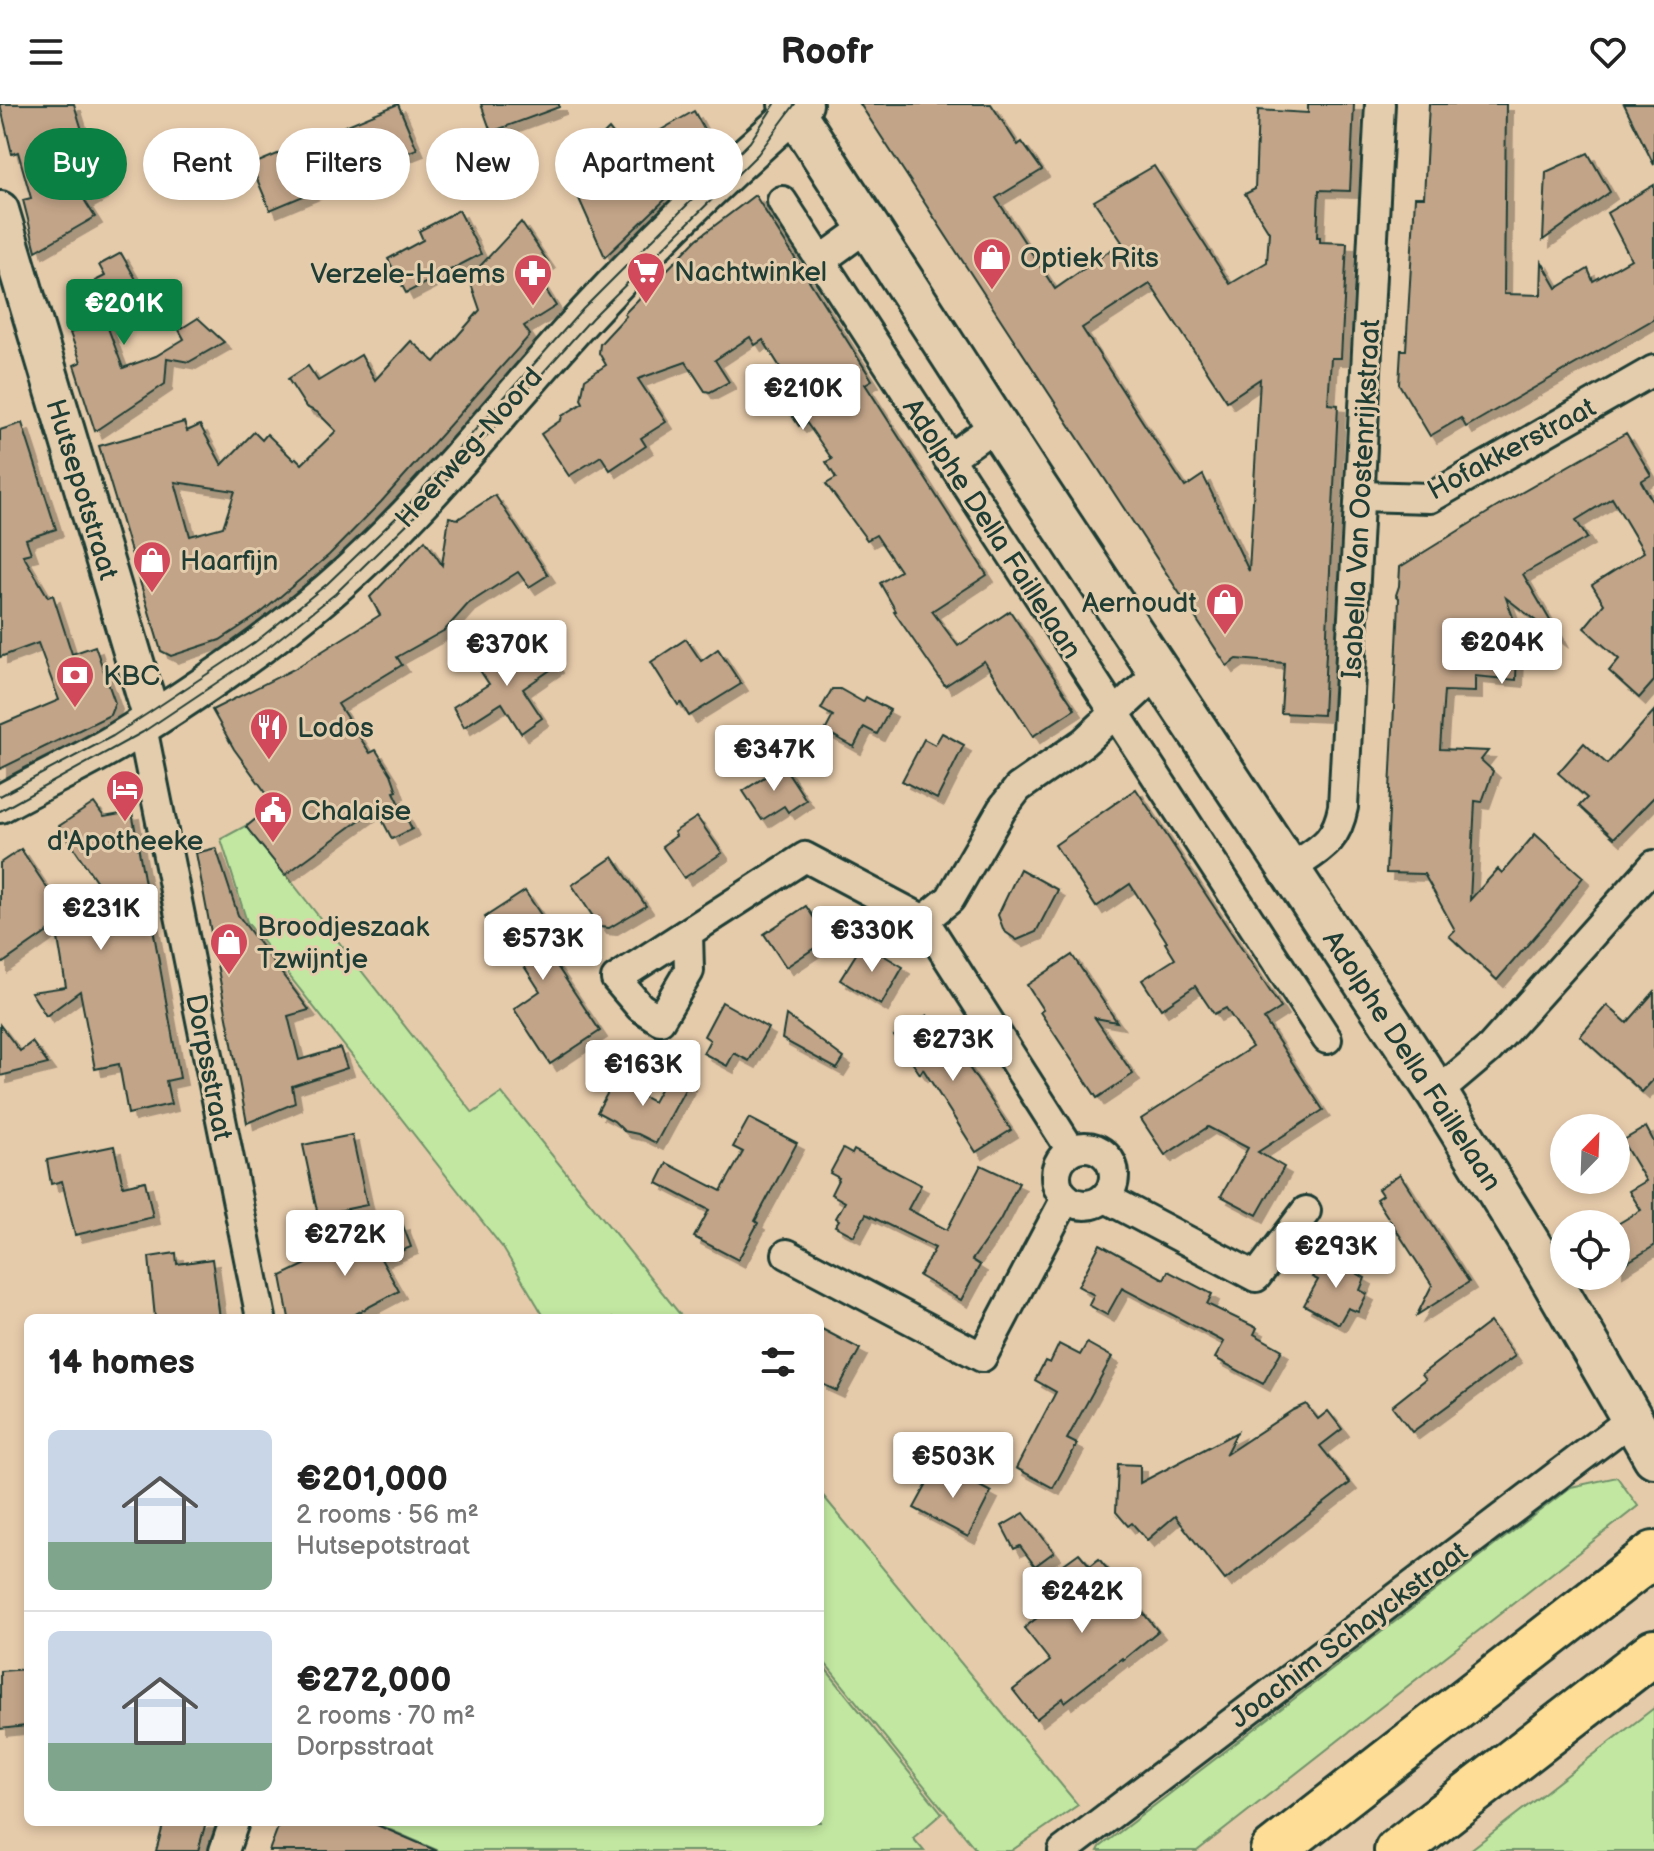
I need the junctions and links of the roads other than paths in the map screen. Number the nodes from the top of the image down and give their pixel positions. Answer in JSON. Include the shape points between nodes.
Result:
{"nodes":[{"id":1,"x":1380,"y":104,"type":"edge"},
{"id":2,"x":789,"y":106,"type":"edge"},
{"id":3,"x":782,"y":201,"type":"dead end"},
{"id":4,"x":0,"y":210,"type":"edge"},
{"id":5,"x":867,"y":227,"type":"junction"},
{"id":6,"x":820,"y":261,"type":"junction"},
{"id":7,"x":1654,"y":370,"type":"edge"},
{"id":8,"x":996,"y":425,"type":"junction"},
{"id":9,"x":948,"y":459,"type":"junction"},
{"id":10,"x":1361,"y":496,"type":"junction"},
{"id":11,"x":1160,"y":671,"type":"junction"},
{"id":12,"x":1114,"y":715,"type":"junction"},
{"id":13,"x":147,"y":722,"type":"junction"},
{"id":14,"x":0,"y":804,"type":"edge"},
{"id":15,"x":1654,"y":865,"type":"edge"},
{"id":16,"x":1290,"y":869,"type":"junction"},
{"id":17,"x":924,"y":920,"type":"junction"},
{"id":18,"x":688,"y":933,"type":"dead end"},
{"id":19,"x":1327,"y":1039,"type":"dead end"},
{"id":20,"x":1437,"y":1093,"type":"junction"},
{"id":21,"x":1071,"y":1150,"type":"junction"},
{"id":22,"x":1066,"y":1198,"type":"junction"},
{"id":23,"x":1106,"y":1198,"type":"junction"},
{"id":24,"x":1306,"y":1211,"type":"dead end"},
{"id":25,"x":787,"y":1254,"type":"dead end"},
{"id":26,"x":260,"y":1314,"type":"edge"},
{"id":27,"x":1633,"y":1418,"type":"junction"},
{"id":28,"x":1654,"y":1457,"type":"edge"},
{"id":29,"x":1654,"y":1554,"type":"edge"},
{"id":30,"x":1645,"y":1659,"type":"edge"},
{"id":31,"x":233,"y":1826,"type":"edge"},
{"id":32,"x":224,"y":1851,"type":"edge"},
{"id":33,"x":1063,"y":1851,"type":"edge"},
{"id":34,"x":1273,"y":1851,"type":"edge"},
{"id":35,"x":1397,"y":1851,"type":"edge"}],
"edges":[{"from":1,"to":10,"type":"street","name":"Isabella Van Oostenrijkstraat"},
{"from":2,"to":5,"type":"main road","name":"Adolphe Della Faillelaan"},
{"from":2,"to":13,"type":"street","name":"Heerweg-Noord","via":[[588,314],[371,552],[268,639]]},
{"from":3,"to":6,"type":"street","name":"Adolphe Della Faillelaan"},
{"from":4,"to":13,"type":"street","name":"Hutsepotstraat","via":[[150,712]]},
{"from":5,"to":6,"type":"street"},
{"from":5,"to":8,"type":"main road","name":"Adolphe Della Faillelaan"},
{"from":6,"to":9,"type":"street","name":"Adolphe Della Faillelaan"},
{"from":7,"to":10,"type":"street","name":"Hofakkerstraat","via":[[1430,498]]},
{"from":8,"to":9,"type":"street"},
{"from":8,"to":11,"type":"main road","name":"Adolphe Della Faillelaan"},
{"from":9,"to":12,"type":"street","name":"Adolphe Della Faillelaan"},
{"from":10,"to":16,"type":"street","name":"Isabella Van Oostenrijkstraat","via":[[1343,807],[1339,827],[1326,845]]},
{"from":11,"to":12,"type":"street"},
{"from":11,"to":16,"type":"main road","name":"Adolphe Della Faillelaan"},
{"from":12,"to":17,"type":"street","via":[[1018,788],[950,899]]},
{"from":12,"to":19,"type":"street","name":"Adolphe Della Faillelaan"},
{"from":13,"to":14,"type":"street","name":"Heerweg-Noord"},
{"from":13,"to":26,"type":"street","name":"Dorpsstraat","via":[[143,732]]},
{"from":15,"to":20,"type":"street","via":[[1489,1049]]},
{"from":16,"to":20,"type":"main road","name":"Adolphe Della Faillelaan"},
{"from":17,"to":18,"type":"street","via":[[805,857]]},
{"from":17,"to":21,"type":"street"},
{"from":20,"to":27,"type":"main road","name":"Adolphe Della Faillelaan"},
{"from":21,"to":22,"type":"street","via":[[1056,1175]]},
{"from":21,"to":23,"type":"street","via":[[1092,1147],[1111,1162],[1115,1180]]},
{"from":22,"to":23,"type":"street","via":[[1080,1206]]},
{"from":22,"to":25,"type":"street","via":[[982,1357]]},
{"from":23,"to":24,"type":"street","via":[[1256,1277]]},
{"from":27,"to":28,"type":"main road","name":"Adolphe Della Faillelaan"},
{"from":27,"to":33,"type":"street","name":"Joachim Schayckstraat"},
{"from":29,"to":34,"type":"highway"},
{"from":30,"to":35,"type":"highway"},
{"from":31,"to":32,"type":"street"}]}
